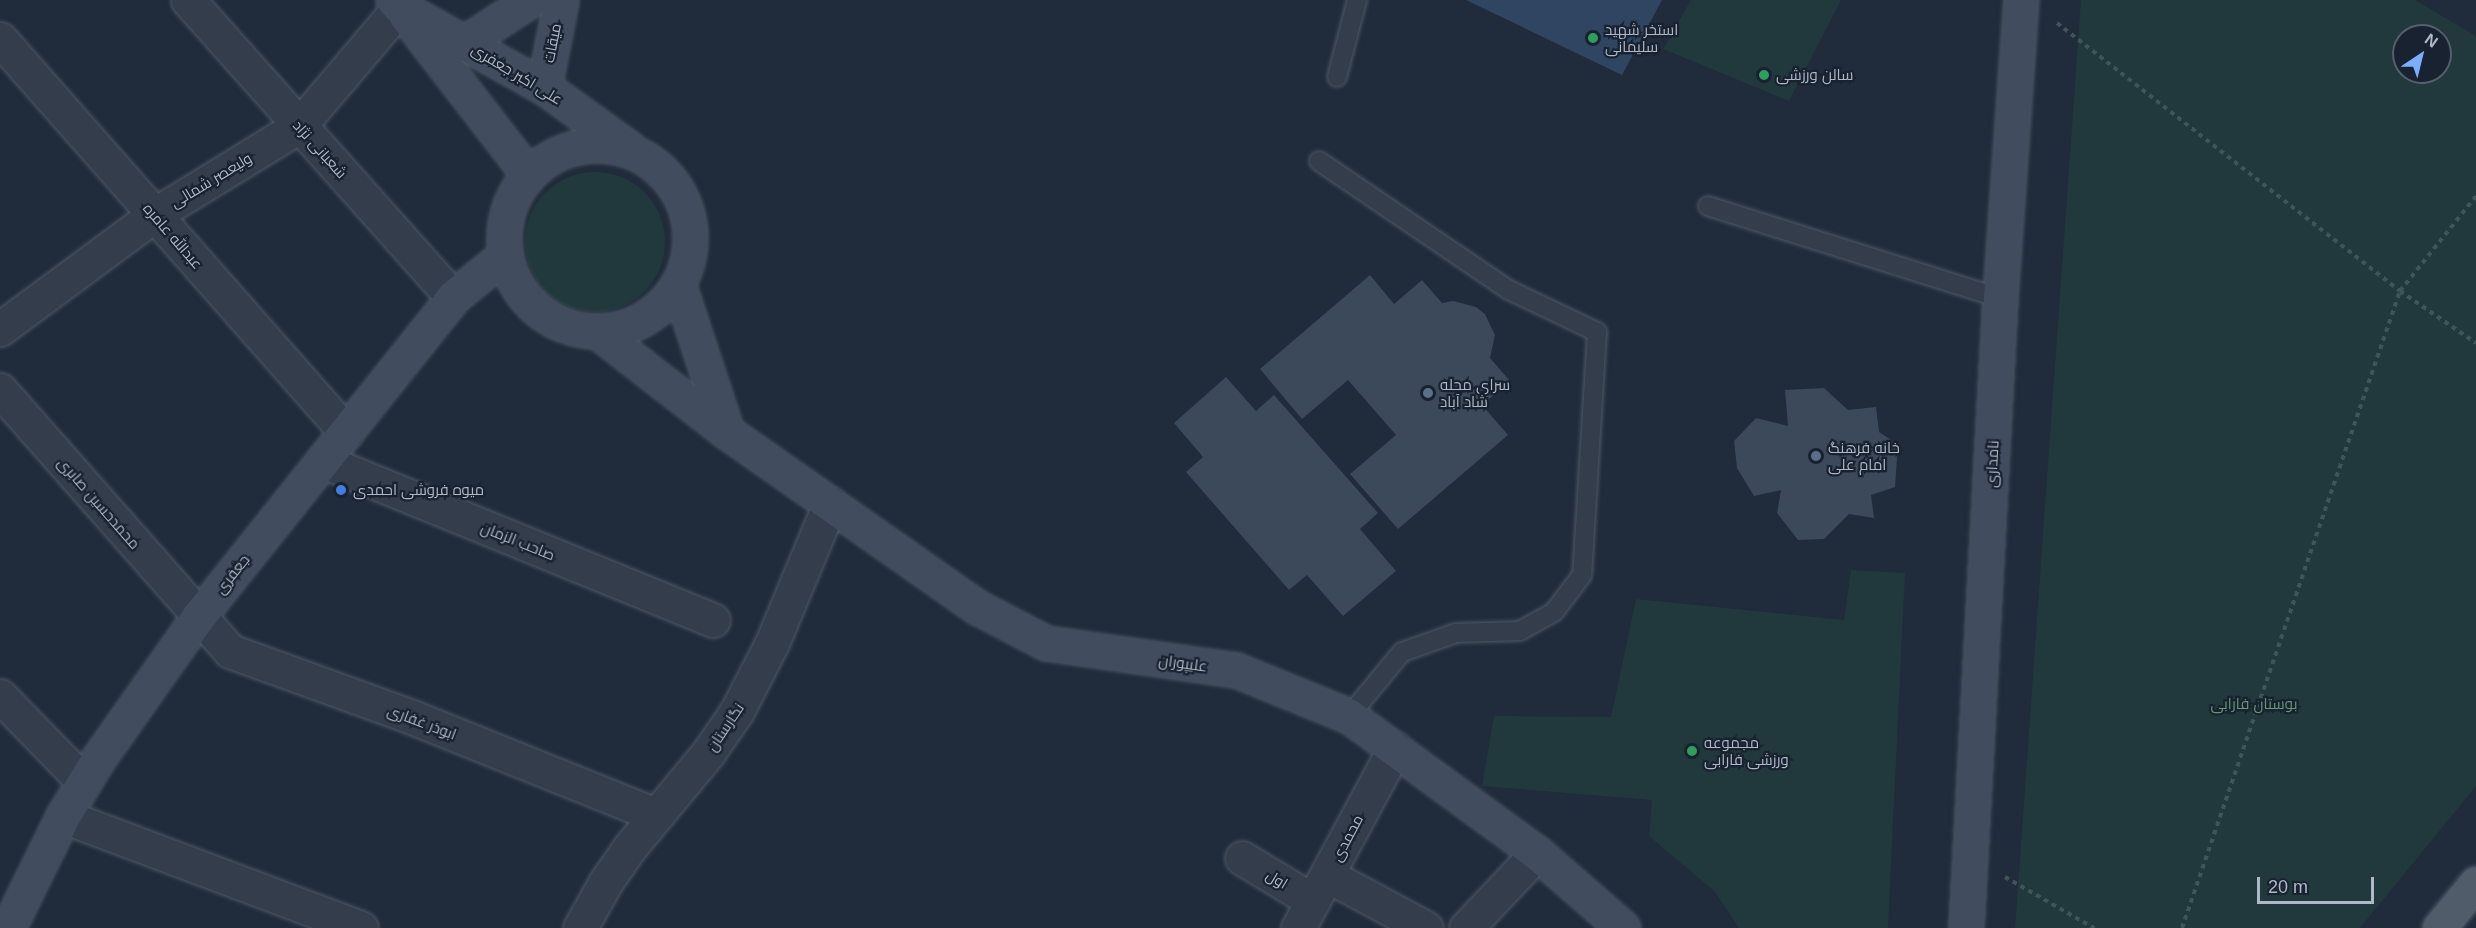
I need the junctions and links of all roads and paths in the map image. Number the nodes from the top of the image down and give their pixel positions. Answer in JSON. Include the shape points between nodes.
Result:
{"nodes":[{"id":1,"x":188,"y":0,"type":"edge"},
{"id":2,"x":530,"y":0,"type":"edge"},
{"id":3,"x":561,"y":0,"type":"edge"},
{"id":4,"x":1357,"y":0,"type":"edge"},
{"id":5,"x":2021,"y":0,"type":"edge"},
{"id":6,"x":396,"y":4,"type":"edge"},
{"id":7,"x":2055,"y":22,"type":"dead end"},
{"id":8,"x":0,"y":39,"type":"edge"},
{"id":9,"x":464,"y":43,"type":"junction"},
{"id":10,"x":1337,"y":77,"type":"dead end"},
{"id":11,"x":544,"y":87,"type":"junction"},
{"id":12,"x":299,"y":126,"type":"junction"},
{"id":13,"x":636,"y":154,"type":"junction"},
{"id":14,"x":1319,"y":161,"type":"dead end"},
{"id":15,"x":528,"y":174,"type":"junction"},
{"id":16,"x":2476,"y":196,"type":"edge"},
{"id":17,"x":1708,"y":207,"type":"dead end"},
{"id":18,"x":154,"y":215,"type":"junction"},
{"id":19,"x":504,"y":256,"type":"junction"},
{"id":20,"x":678,"y":284,"type":"junction"},
{"id":21,"x":2400,"y":291,"type":"junction"},
{"id":22,"x":453,"y":297,"type":"junction"},
{"id":23,"x":2000,"y":298,"type":"junction"},
{"id":24,"x":0,"y":329,"type":"edge"},
{"id":25,"x":598,"y":332,"type":"junction"},
{"id":26,"x":2476,"y":343,"type":"edge"},
{"id":27,"x":0,"y":390,"type":"edge"},
{"id":28,"x":346,"y":432,"type":"junction"},
{"id":29,"x":728,"y":432,"type":"junction"},
{"id":30,"x":323,"y":461,"type":"junction"},
{"id":31,"x":830,"y":504,"type":"junction"},
{"id":32,"x":198,"y":617,"type":"junction"},
{"id":33,"x":713,"y":620,"type":"dead end"},
{"id":34,"x":0,"y":696,"type":"edge"},
{"id":35,"x":1349,"y":716,"type":"junction"},
{"id":36,"x":1395,"y":748,"type":"junction"},
{"id":37,"x":84,"y":782,"type":"junction"},
{"id":38,"x":656,"y":815,"type":"junction"},
{"id":39,"x":63,"y":816,"type":"junction"},
{"id":40,"x":1537,"y":853,"type":"junction"},
{"id":41,"x":1971,"y":857,"type":"junction"},
{"id":42,"x":1242,"y":858,"type":"dead end"},
{"id":43,"x":2476,"y":883,"type":"edge"},
{"id":44,"x":1313,"y":901,"type":"edge"},
{"id":45,"x":8,"y":928,"type":"edge"},
{"id":46,"x":361,"y":928,"type":"edge"},
{"id":47,"x":580,"y":928,"type":"edge"},
{"id":48,"x":1426,"y":928,"type":"edge"},
{"id":49,"x":1466,"y":928,"type":"edge"},
{"id":50,"x":1623,"y":928,"type":"edge"},
{"id":51,"x":1966,"y":928,"type":"edge"},
{"id":52,"x":2094,"y":928,"type":"edge"},
{"id":53,"x":2182,"y":928,"type":"edge"},
{"id":54,"x":2439,"y":928,"type":"edge"}],
"edges":[{"from":1,"to":12,"type":"street","name":"شعبانی نژاد"},
{"from":2,"to":9,"type":"street"},
{"from":3,"to":11,"type":"street","name":"میقات"},
{"from":4,"to":10,"type":"lane"},
{"from":5,"to":23,"type":"street","name":"نامداری"},
{"from":6,"to":9,"type":"street","name":"علی اکبر جعفری"},
{"from":6,"to":12,"type":"street","name":"ولیعصر شمالی"},
{"from":6,"to":15,"type":"street"},
{"from":7,"to":21,"type":"path"},
{"from":8,"to":18,"type":"street","name":"عبدالله عامره"},
{"from":9,"to":11,"type":"street","name":"علی اکبر جعفری"},
{"from":11,"to":13,"type":"street","name":"علی اکبر جعفری"},
{"from":12,"to":18,"type":"street","name":"ولیعصر شمالی"},
{"from":12,"to":22,"type":"street","name":"شعبانی نژاد"},
{"from":13,"to":15,"type":"street","via":[[608,145],[579,146],[551,156]]},
{"from":13,"to":20,"type":"street","via":[[662,171],[680,195],[690,224],[689,255]]},
{"from":14,"to":35,"type":"lane","via":[[1509,290],[1597,332],[1582,575],[1554,612],[1520,632],[1456,633],[1402,652]]},
{"from":15,"to":19,"type":"street","via":[[512,198],[504,226]]},
{"from":16,"to":21,"type":"path"},
{"from":17,"to":23,"type":"lane"},
{"from":18,"to":24,"type":"street","name":"ولیعصر شمالی"},
{"from":18,"to":28,"type":"street","name":"عبدالله عامره"},
{"from":19,"to":22,"type":"street","name":"جعفری"},
{"from":19,"to":25,"type":"street","via":[[516,286],[538,311],[566,327]]},
{"from":20,"to":25,"type":"street","via":[[658,309],[630,326]]},
{"from":20,"to":29,"type":"street"},
{"from":21,"to":26,"type":"path"},
{"from":21,"to":53,"type":"path"},
{"from":22,"to":28,"type":"street","name":"جعفری"},
{"from":23,"to":41,"type":"street","name":"نامداری"},
{"from":25,"to":29,"type":"street","name":"علیپوران"},
{"from":27,"to":32,"type":"street","name":"محمدحسین صابری"},
{"from":28,"to":30,"type":"street","name":"جعفری"},
{"from":29,"to":31,"type":"street","name":"علیپوران"},
{"from":30,"to":32,"type":"street","name":"جعفری"},
{"from":30,"to":33,"type":"street","name":"صاحب الزمان"},
{"from":31,"to":35,"type":"street","name":"علیپوران","via":[[977,607],[1046,643],[1236,670]]},
{"from":31,"to":38,"type":"street","name":"نگارستان","via":[[758,674],[708,753]]},
{"from":32,"to":37,"type":"street","name":"جعفری"},
{"from":32,"to":38,"type":"street","name":"ابوذر غفاری","via":[[230,651],[412,717]]},
{"from":34,"to":37,"type":"street"},
{"from":35,"to":36,"type":"street","name":"علیپوران"},
{"from":36,"to":40,"type":"street","name":"علیپوران"},
{"from":36,"to":44,"type":"street","name":"محمدی"},
{"from":37,"to":39,"type":"street","name":"جعفری"},
{"from":38,"to":47,"type":"street","name":"نگارستان","via":[[605,883]]},
{"from":39,"to":45,"type":"street","name":"جعفری"},
{"from":39,"to":46,"type":"street"},
{"from":40,"to":49,"type":"street"},
{"from":40,"to":50,"type":"street","name":"علیپوران"},
{"from":41,"to":51,"type":"street","name":"نامداری"},
{"from":41,"to":52,"type":"path"},
{"from":42,"to":44,"type":"street","name":"اول"},
{"from":43,"to":54,"type":"main road"},
{"from":44,"to":48,"type":"street","name":"اول"}]}
